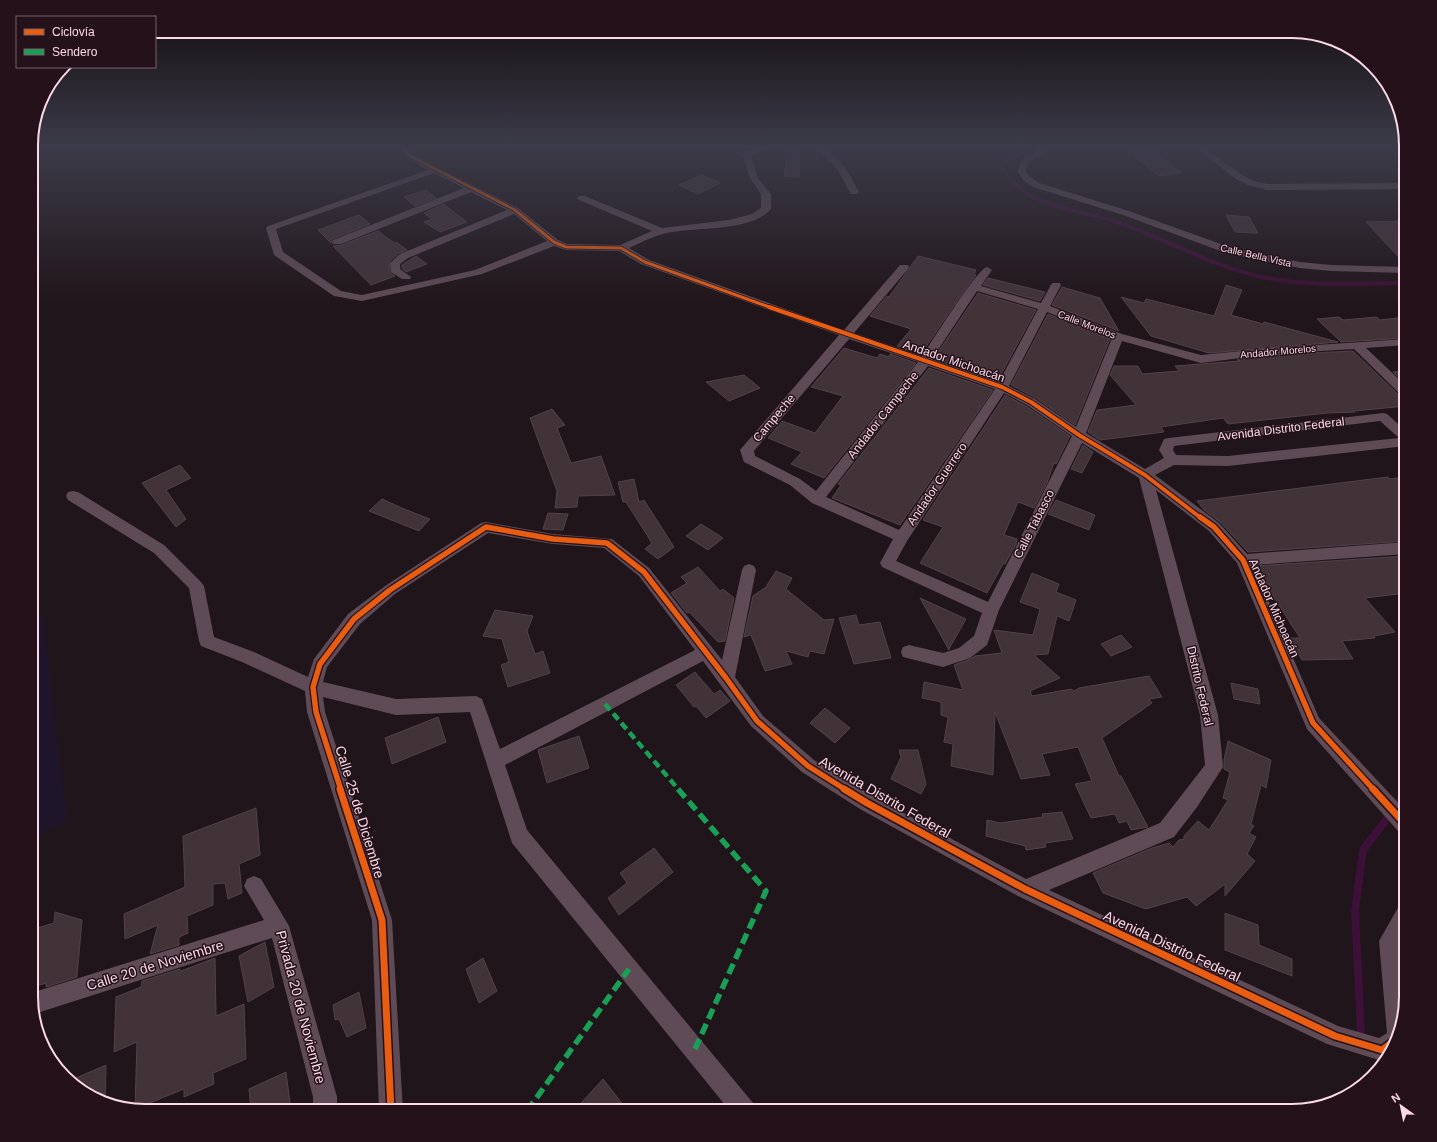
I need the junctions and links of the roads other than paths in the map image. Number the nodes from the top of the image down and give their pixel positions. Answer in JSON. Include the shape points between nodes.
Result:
{"nodes":[{"id":1,"x":355,"y":198,"type":"edge"},
{"id":2,"x":446,"y":198,"type":"edge"},
{"id":3,"x":492,"y":198,"type":"edge"},
{"id":4,"x":582,"y":198,"type":"dead end"},
{"id":5,"x":766,"y":198,"type":"edge"},
{"id":6,"x":1079,"y":198,"type":"edge"},
{"id":7,"x":515,"y":210,"type":"junction"},
{"id":8,"x":661,"y":232,"type":"junction"},
{"id":9,"x":337,"y":242,"type":"dead end"},
{"id":10,"x":554,"y":242,"type":"junction"},
{"id":11,"x":621,"y":248,"type":"junction"},
{"id":12,"x":904,"y":267,"type":"dead end"},
{"id":13,"x":987,"y":270,"type":"dead end"},
{"id":14,"x":1399,"y":270,"type":"edge"},
{"id":15,"x":406,"y":277,"type":"dead end"},
{"id":16,"x":1056,"y":286,"type":"dead end"},
{"id":17,"x":974,"y":287,"type":"junction"},
{"id":18,"x":1046,"y":308,"type":"junction"},
{"id":19,"x":846,"y":334,"type":"junction"},
{"id":20,"x":1118,"y":336,"type":"junction"},
{"id":21,"x":1399,"y":342,"type":"edge"},
{"id":22,"x":1356,"y":345,"type":"junction"},
{"id":23,"x":1201,"y":359,"type":"joint"},
{"id":24,"x":925,"y":361,"type":"junction"},
{"id":25,"x":1399,"y":386,"type":"edge"},
{"id":26,"x":1002,"y":387,"type":"junction"},
{"id":27,"x":1399,"y":432,"type":"edge"},
{"id":28,"x":1079,"y":435,"type":"junction"},
{"id":29,"x":1399,"y":443,"type":"edge"},
{"id":30,"x":1172,"y":460,"type":"junction"},
{"id":31,"x":1146,"y":475,"type":"junction"},
{"id":32,"x":73,"y":496,"type":"dead end"},
{"id":33,"x":817,"y":499,"type":"junction"},
{"id":34,"x":902,"y":537,"type":"junction"},
{"id":35,"x":1399,"y":549,"type":"edge"},
{"id":36,"x":1243,"y":560,"type":"junction"},
{"id":37,"x":423,"y":567,"type":"joint"},
{"id":38,"x":749,"y":570,"type":"dead end"},
{"id":39,"x":991,"y":610,"type":"junction"},
{"id":40,"x":706,"y":652,"type":"junction"},
{"id":41,"x":909,"y":652,"type":"dead end"},
{"id":42,"x":726,"y":678,"type":"junction"},
{"id":43,"x":313,"y":687,"type":"junction"},
{"id":44,"x":495,"y":762,"type":"junction"},
{"id":45,"x":1399,"y":817,"type":"edge"},
{"id":46,"x":254,"y":886,"type":"dead end"},
{"id":47,"x":1025,"y":889,"type":"junction"},
{"id":48,"x":1399,"y":925,"type":"edge"},
{"id":49,"x":279,"y":926,"type":"junction"},
{"id":50,"x":38,"y":1002,"type":"edge"},
{"id":51,"x":1393,"y":1033,"type":"edge"},
{"id":52,"x":1389,"y":1042,"type":"edge"},
{"id":53,"x":325,"y":1104,"type":"edge"},
{"id":54,"x":391,"y":1104,"type":"edge"},
{"id":55,"x":740,"y":1104,"type":"edge"}],
"edges":[{"from":1,"to":10,"type":"street","via":[[271,228],[278,253],[338,294],[362,298],[478,272]]},
{"from":2,"to":9,"type":"street"},
{"from":3,"to":7,"type":"street","name":"Andador Michoacán"},
{"from":4,"to":8,"type":"street"},
{"from":5,"to":8,"type":"street","via":[[766,209],[749,218]]},
{"from":6,"to":14,"type":"street","name":"Calle Bella Vista","via":[[1233,251],[1308,266]]},
{"from":7,"to":10,"type":"street","name":"Andador Michoacán"},
{"from":7,"to":15,"type":"street","via":[[404,256],[395,263],[395,270]]},
{"from":8,"to":11,"type":"street"},
{"from":10,"to":11,"type":"street","name":"Andador Michoacán","via":[[566,247]]},
{"from":11,"to":19,"type":"street","name":"Andador Michoacán","via":[[645,262]]},
{"from":12,"to":19,"type":"street","name":"Campeche"},
{"from":13,"to":17,"type":"street","name":"Andador Campeche"},
{"from":16,"to":18,"type":"street","name":"Andador Guerrero"},
{"from":17,"to":18,"type":"street","name":"Calle Morelos"},
{"from":17,"to":24,"type":"street","name":"Andador Campeche"},
{"from":18,"to":20,"type":"street","name":"Calle Morelos"},
{"from":18,"to":26,"type":"street","name":"Andador Guerrero"},
{"from":19,"to":24,"type":"street","name":"Andador Michoacán"},
{"from":19,"to":33,"type":"street","name":"Campeche","via":[[747,450],[749,459],[795,482]]},
{"from":20,"to":23,"type":"street","name":"Calle Morelos"},
{"from":20,"to":28,"type":"street","name":"Calle Tabasco"},
{"from":21,"to":22,"type":"street","name":"Andador Morelos"},
{"from":22,"to":23,"type":"street","name":"Andador Morelos"},
{"from":22,"to":25,"type":"street"},
{"from":24,"to":26,"type":"street","name":"Andador Michoacán"},
{"from":24,"to":33,"type":"street","name":"Andador Campeche"},
{"from":26,"to":28,"type":"street","name":"Andador Michoacán","via":[[1031,402]]},
{"from":26,"to":34,"type":"street","name":"Andador Guerrero"},
{"from":27,"to":30,"type":"street","name":"Avenida Distrito Federal","via":[[1383,417],[1169,442],[1166,450]]},
{"from":28,"to":31,"type":"street","name":"Andador Michoacán"},
{"from":28,"to":39,"type":"street","name":"Calle Tabasco"},
{"from":29,"to":30,"type":"street","name":"Avenida Distrito Federal","via":[[1228,461]]},
{"from":30,"to":31,"type":"street"},
{"from":31,"to":36,"type":"street","name":"Andador Michoacán","via":[[1214,527]]},
{"from":31,"to":47,"type":"street","name":"Distrito Federal","via":[[1209,715],[1214,766],[1166,830]]},
{"from":32,"to":43,"type":"street","via":[[159,550],[196,586],[207,641]]},
{"from":33,"to":34,"type":"street","name":"Campeche"},
{"from":34,"to":39,"type":"street","name":"Andador Guerrero","via":[[887,563]]},
{"from":35,"to":36,"type":"street"},
{"from":36,"to":45,"type":"street","name":"Andador Michoacán","via":[[1313,723]]},
{"from":37,"to":40,"type":"street","name":"Avenida Distrito Federal","via":[[486,527],[553,539],[607,543],[644,572]]},
{"from":37,"to":43,"type":"street","name":"Calle 25 de Diciembre","via":[[354,619],[320,664]]},
{"from":38,"to":42,"type":"street"},
{"from":39,"to":41,"type":"street","name":"Calle Tabasco","via":[[981,640],[964,653],[943,660]]},
{"from":40,"to":42,"type":"street","name":"Avenida Distrito Federal"},
{"from":40,"to":44,"type":"street"},
{"from":42,"to":47,"type":"street","name":"Avenida Distrito Federal","via":[[757,721],[808,766],[867,803]]},
{"from":43,"to":44,"type":"street","via":[[396,707],[476,704]]},
{"from":43,"to":54,"type":"street","name":"Calle 25 de Diciembre","via":[[316,712],[382,920]]},
{"from":44,"to":55,"type":"street","via":[[519,836]]},
{"from":46,"to":49,"type":"street","name":"Privada 20 de Noviembre"},
{"from":47,"to":52,"type":"street","name":"Avenida Distrito Federal","via":[[1334,1036]]},
{"from":48,"to":51,"type":"street","via":[[1389,941]]},
{"from":49,"to":50,"type":"street","name":"Calle 20 de Noviembre"},
{"from":49,"to":53,"type":"street","name":"Privada 20 de Noviembre"}]}
